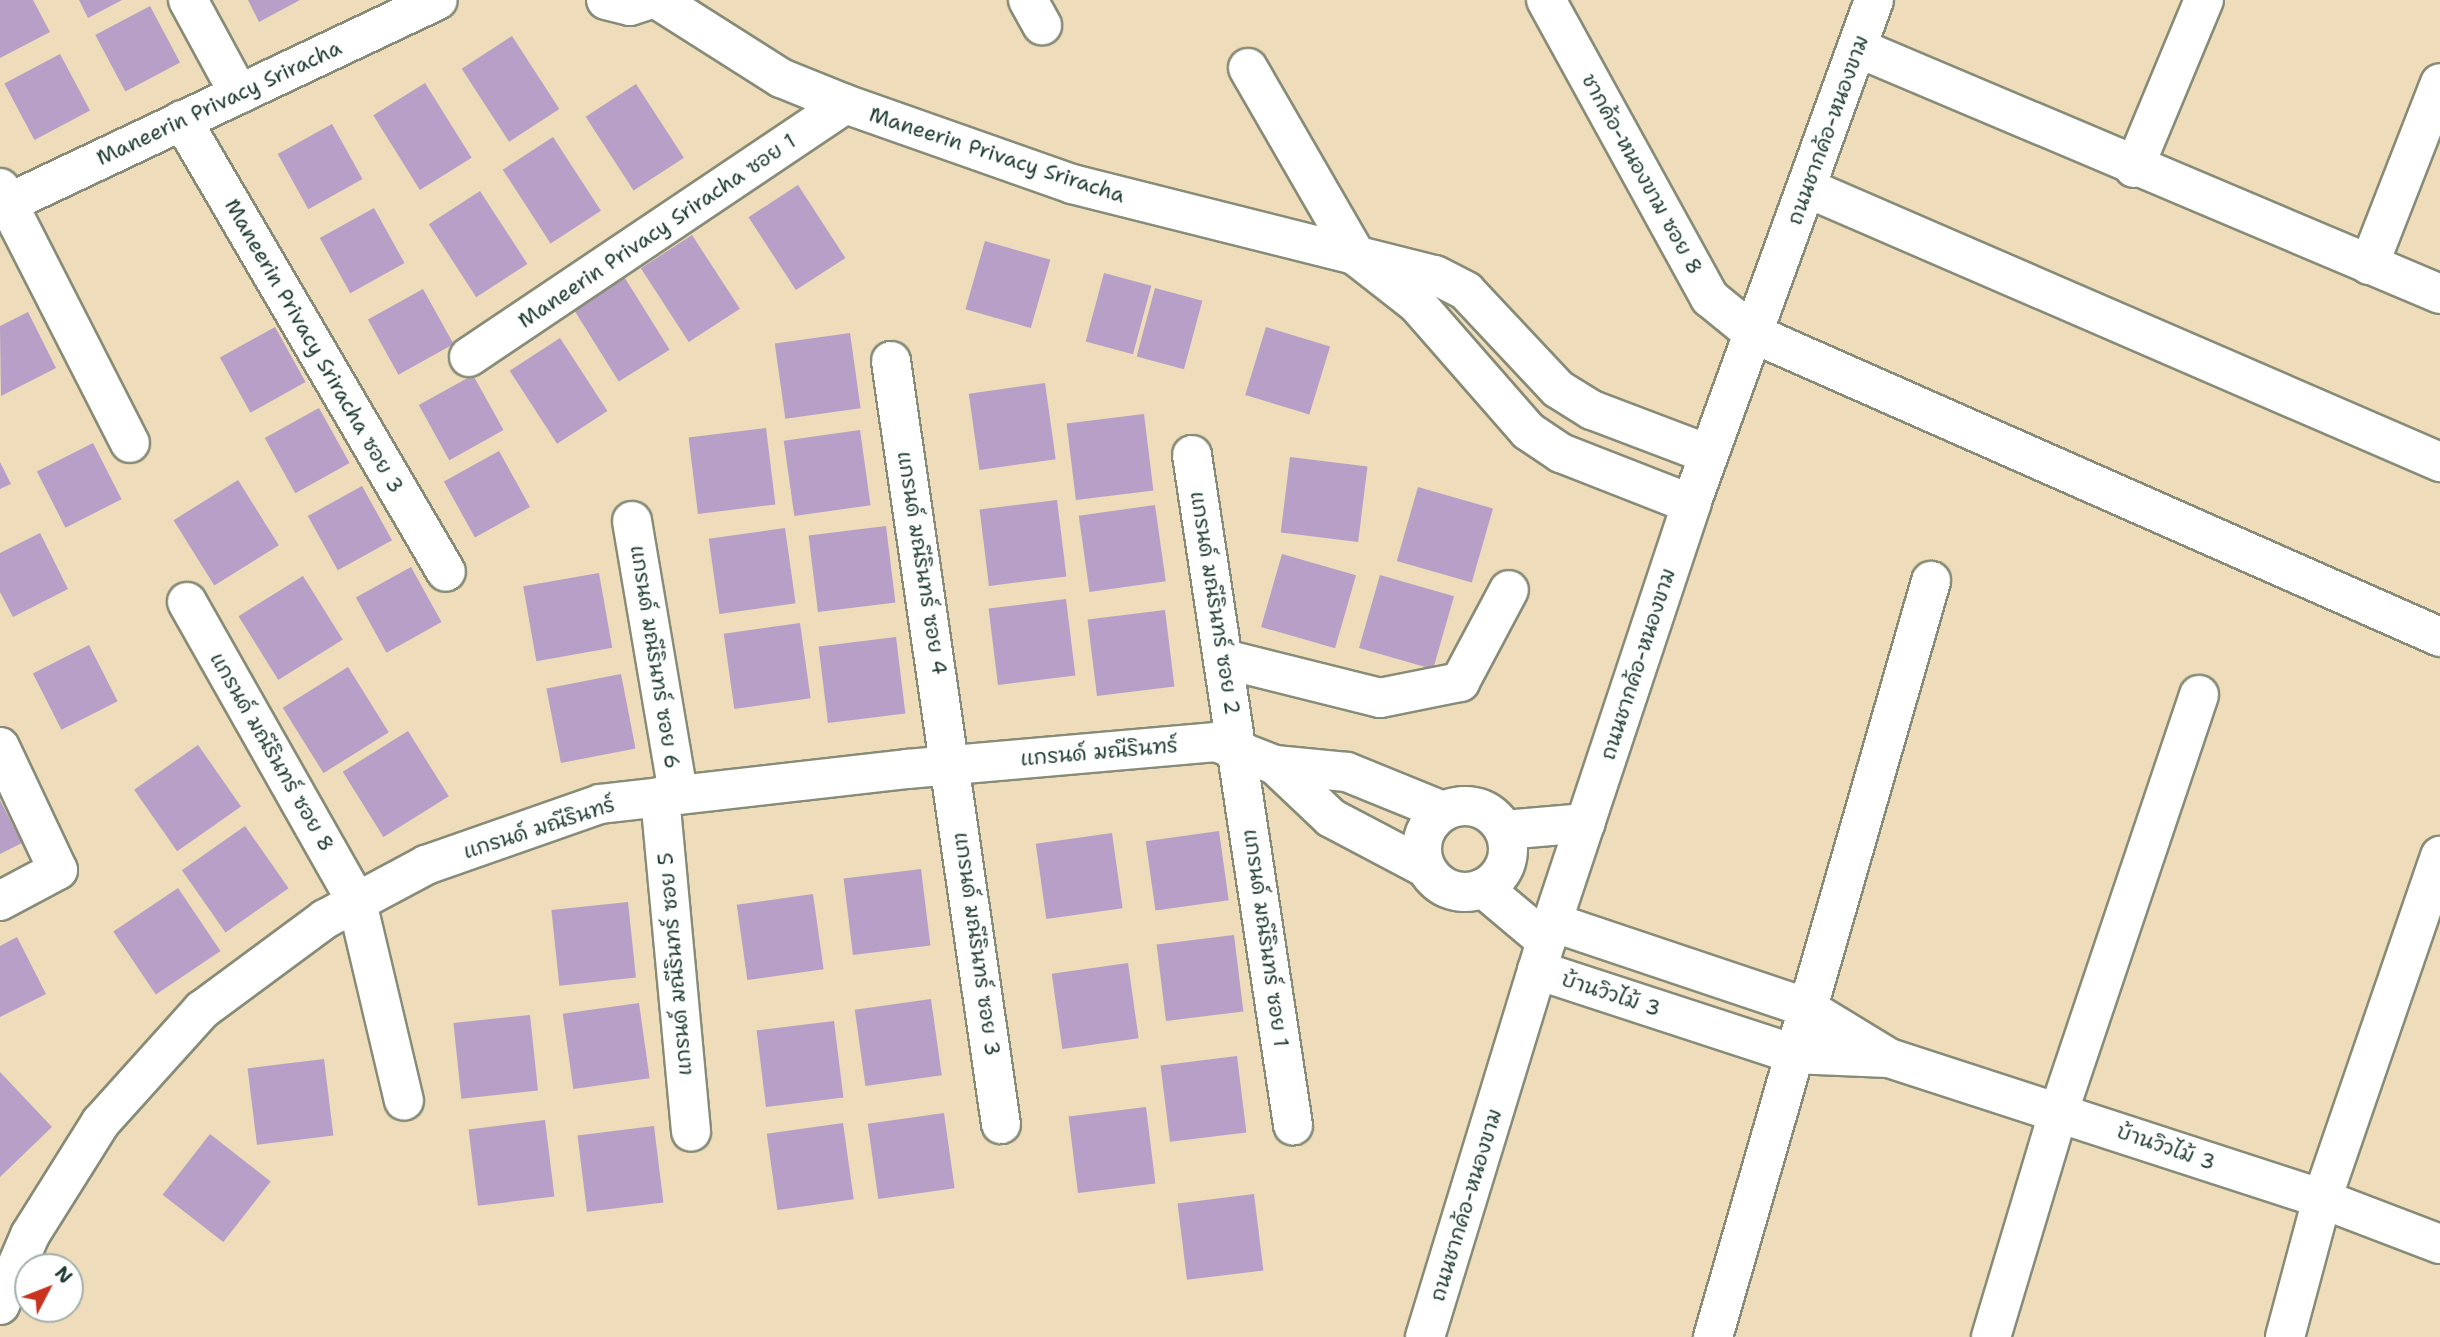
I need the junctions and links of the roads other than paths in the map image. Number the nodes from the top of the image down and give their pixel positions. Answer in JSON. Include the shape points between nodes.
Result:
{"nodes":[{"id":1,"x":188,"y":0,"type":"edge"},
{"id":2,"x":438,"y":0,"type":"edge"},
{"id":3,"x":606,"y":0,"type":"edge"},
{"id":4,"x":648,"y":0,"type":"edge"},
{"id":5,"x":659,"y":0,"type":"edge"},
{"id":6,"x":1546,"y":0,"type":"edge"},
{"id":7,"x":1874,"y":0,"type":"edge"},
{"id":8,"x":2204,"y":0,"type":"edge"},
{"id":9,"x":1858,"y":48,"type":"junction"},
{"id":10,"x":1248,"y":68,"type":"dead end"},
{"id":11,"x":2440,"y":83,"type":"edge"},
{"id":12,"x":239,"y":94,"type":"junction"},
{"id":13,"x":845,"y":104,"type":"junction"},
{"id":14,"x":182,"y":120,"type":"junction"},
{"id":15,"x":2134,"y":168,"type":"junction"},
{"id":16,"x":1807,"y":188,"type":"junction"},
{"id":17,"x":3,"y":199,"type":"edge"},
{"id":18,"x":1357,"y":257,"type":"junction"},
{"id":19,"x":2369,"y":265,"type":"junction"},
{"id":20,"x":2440,"y":294,"type":"edge"},
{"id":21,"x":1754,"y":334,"type":"junction"},
{"id":22,"x":468,"y":357,"type":"dead end"},
{"id":23,"x":891,"y":361,"type":"dead end"},
{"id":24,"x":130,"y":443,"type":"dead end"},
{"id":25,"x":1708,"y":454,"type":"junction"},
{"id":26,"x":1192,"y":455,"type":"dead end"},
{"id":27,"x":2440,"y":462,"type":"edge"},
{"id":28,"x":1691,"y":504,"type":"junction"},
{"id":29,"x":632,"y":521,"type":"dead end"},
{"id":30,"x":446,"y":572,"type":"dead end"},
{"id":31,"x":1931,"y":581,"type":"dead end"},
{"id":32,"x":1509,"y":590,"type":"dead end"},
{"id":33,"x":187,"y":602,"type":"dead end"},
{"id":34,"x":2440,"y":637,"type":"edge"},
{"id":35,"x":1224,"y":659,"type":"junction"},
{"id":36,"x":2199,"y":695,"type":"dead end"},
{"id":37,"x":0,"y":747,"type":"edge"},
{"id":38,"x":1238,"y":751,"type":"junction"},
{"id":39,"x":953,"y":765,"type":"junction"},
{"id":40,"x":1275,"y":765,"type":"junction"},
{"id":41,"x":669,"y":795,"type":"junction"},
{"id":42,"x":1443,"y":811,"type":"junction"},
{"id":43,"x":1586,"y":823,"type":"junction"},
{"id":44,"x":1504,"y":830,"type":"junction"},
{"id":45,"x":2440,"y":856,"type":"edge"},
{"id":46,"x":1426,"y":867,"type":"junction"},
{"id":47,"x":1483,"y":888,"type":"junction"},
{"id":48,"x":0,"y":901,"type":"edge"},
{"id":49,"x":357,"y":902,"type":"junction"},
{"id":50,"x":2430,"y":920,"type":"edge"},
{"id":51,"x":1545,"y":945,"type":"junction"},
{"id":52,"x":1807,"y":1008,"type":"junction"},
{"id":53,"x":1794,"y":1054,"type":"junction"},
{"id":54,"x":1889,"y":1058,"type":"junction"},
{"id":55,"x":404,"y":1101,"type":"dead end"},
{"id":56,"x":2059,"y":1111,"type":"junction"},
{"id":57,"x":1002,"y":1124,"type":"dead end"},
{"id":58,"x":1293,"y":1125,"type":"dead end"},
{"id":59,"x":691,"y":1132,"type":"dead end"},
{"id":60,"x":2322,"y":1199,"type":"junction"},
{"id":61,"x":2440,"y":1244,"type":"edge"},
{"id":62,"x":0,"y":1305,"type":"edge"},
{"id":63,"x":1425,"y":1337,"type":"edge"},
{"id":64,"x":1713,"y":1337,"type":"edge"},
{"id":65,"x":1991,"y":1337,"type":"edge"},
{"id":66,"x":2285,"y":1337,"type":"edge"}],
"edges":[{"from":1,"to":12,"type":"street"},
{"from":2,"to":12,"type":"street","name":"Maneerin Privacy Sriracha"},
{"from":3,"to":4,"type":"street","via":[[630,6]]},
{"from":5,"to":13,"type":"street","name":"Maneerin Privacy Sriracha","via":[[781,78]]},
{"from":6,"to":21,"type":"street","name":"ชากค้อ-หนองขาม ซอย 8","via":[[1710,298]]},
{"from":7,"to":9,"type":"street","name":"ถนนชากค้อ-หนองขาม"},
{"from":8,"to":15,"type":"street"},
{"from":9,"to":15,"type":"street"},
{"from":9,"to":16,"type":"street","name":"ถนนชากค้อ-หนองขาม"},
{"from":10,"to":18,"type":"street"},
{"from":11,"to":19,"type":"street"},
{"from":12,"to":14,"type":"street","name":"Maneerin Privacy Sriracha"},
{"from":13,"to":18,"type":"street","name":"Maneerin Privacy Sriracha","via":[[1072,184]]},
{"from":13,"to":22,"type":"street","name":"Maneerin Privacy Sriracha ซอย 1"},
{"from":14,"to":17,"type":"street","name":"Maneerin Privacy Sriracha"},
{"from":14,"to":30,"type":"street","name":"Maneerin Privacy Sriracha ซอย 3"},
{"from":15,"to":19,"type":"street"},
{"from":16,"to":21,"type":"street","name":"ถนนชากค้อ-หนองขาม"},
{"from":16,"to":27,"type":"street"},
{"from":17,"to":24,"type":"street"},
{"from":18,"to":25,"type":"street","name":"Maneerin Privacy Sriracha","via":[[1435,275],[1466,291],[1558,388],[1592,410]]},
{"from":18,"to":28,"type":"street","name":"Maneerin Privacy Sriracha","via":[[1417,304],[1528,431],[1561,453]]},
{"from":19,"to":20,"type":"street"},
{"from":21,"to":25,"type":"street","name":"ถนนชากค้อ-หนองขาม"},
{"from":21,"to":34,"type":"street","name":"ชากค้อ-หนองขาม ซอย 8"},
{"from":23,"to":39,"type":"street","name":"แกรนด์ มณีรินทร์ ซอย 4"},
{"from":25,"to":28,"type":"street","name":"ถนนชากค้อ-หนองขาม"},
{"from":26,"to":35,"type":"street","name":"แกรนด์ มณีรินทร์ ซอย 2"},
{"from":28,"to":43,"type":"street","name":"ถนนชากค้อ-หนองขาม"},
{"from":29,"to":41,"type":"street","name":"แกรนด์ มณีรินทร์ ซอย 6"},
{"from":31,"to":52,"type":"street"},
{"from":32,"to":35,"type":"street","via":[[1460,682],[1380,698]]},
{"from":33,"to":49,"type":"street","name":"แกรนด์ มณีรินทร์ ซอย 8"},
{"from":35,"to":38,"type":"street","name":"แกรนด์ มณีรินทร์ ซอย 2"},
{"from":36,"to":56,"type":"street"},
{"from":37,"to":48,"type":"street","via":[[58,870]]},
{"from":38,"to":39,"type":"street","name":"แกรนด์ มณีรินทร์","via":[[1216,742]]},
{"from":38,"to":40,"type":"street","name":"แกรนด์ มณีรินทร์"},
{"from":38,"to":58,"type":"street","name":"แกรนด์ มณีรินทร์ ซอย 1"},
{"from":39,"to":41,"type":"street","name":"แกรนด์ มณีรินทร์"},
{"from":39,"to":57,"type":"street","name":"แกรนด์ มณีรินทร์ ซอย 3"},
{"from":40,"to":42,"type":"street","name":"แกรนด์ มณีรินทร์","via":[[1347,772]]},
{"from":40,"to":46,"type":"street","name":"แกรนด์ มณีรินทร์","via":[[1331,818]]},
{"from":41,"to":49,"type":"street","name":"แกรนด์ มณีรินทร์","via":[[600,804],[426,865]]},
{"from":41,"to":59,"type":"street","name":"แกรนด์ มณีรินทร์ ซอย 5"},
{"from":42,"to":44,"type":"street","via":[[1468,805],[1489,813]]},
{"from":42,"to":46,"type":"street","via":[[1428,824],[1421,845]]},
{"from":43,"to":44,"type":"street"},
{"from":43,"to":51,"type":"street","name":"ถนนชากค้อ-หนองขาม"},
{"from":44,"to":47,"type":"street","via":[[1508,852],[1500,873]]},
{"from":45,"to":50,"type":"street"},
{"from":46,"to":47,"type":"street","via":[[1440,885],[1462,892]]},
{"from":47,"to":51,"type":"street"},
{"from":49,"to":55,"type":"street","name":"แกรนด์ มณีรินทร์ ซอย 8"},
{"from":49,"to":62,"type":"street","name":"แกรนด์ มณีรินทร์","via":[[325,919],[202,1010],[101,1122],[30,1235]]},
{"from":50,"to":60,"type":"street"},
{"from":51,"to":52,"type":"street","name":"บ้านวิวไม้ 3"},
{"from":51,"to":53,"type":"street","name":"บ้านวิวไม้ 3"},
{"from":51,"to":63,"type":"street","name":"ถนนชากค้อ-หนองขาม"},
{"from":52,"to":53,"type":"street"},
{"from":52,"to":54,"type":"street","name":"บ้านวิวไม้ 3"},
{"from":53,"to":54,"type":"street","name":"บ้านวิวไม้ 3"},
{"from":53,"to":64,"type":"street"},
{"from":54,"to":56,"type":"street","name":"บ้านวิวไม้ 3"},
{"from":56,"to":60,"type":"street","name":"บ้านวิวไม้ 3"},
{"from":56,"to":65,"type":"street"},
{"from":60,"to":61,"type":"street","name":"บ้านวิวไม้ 3"},
{"from":60,"to":66,"type":"street"}]}
